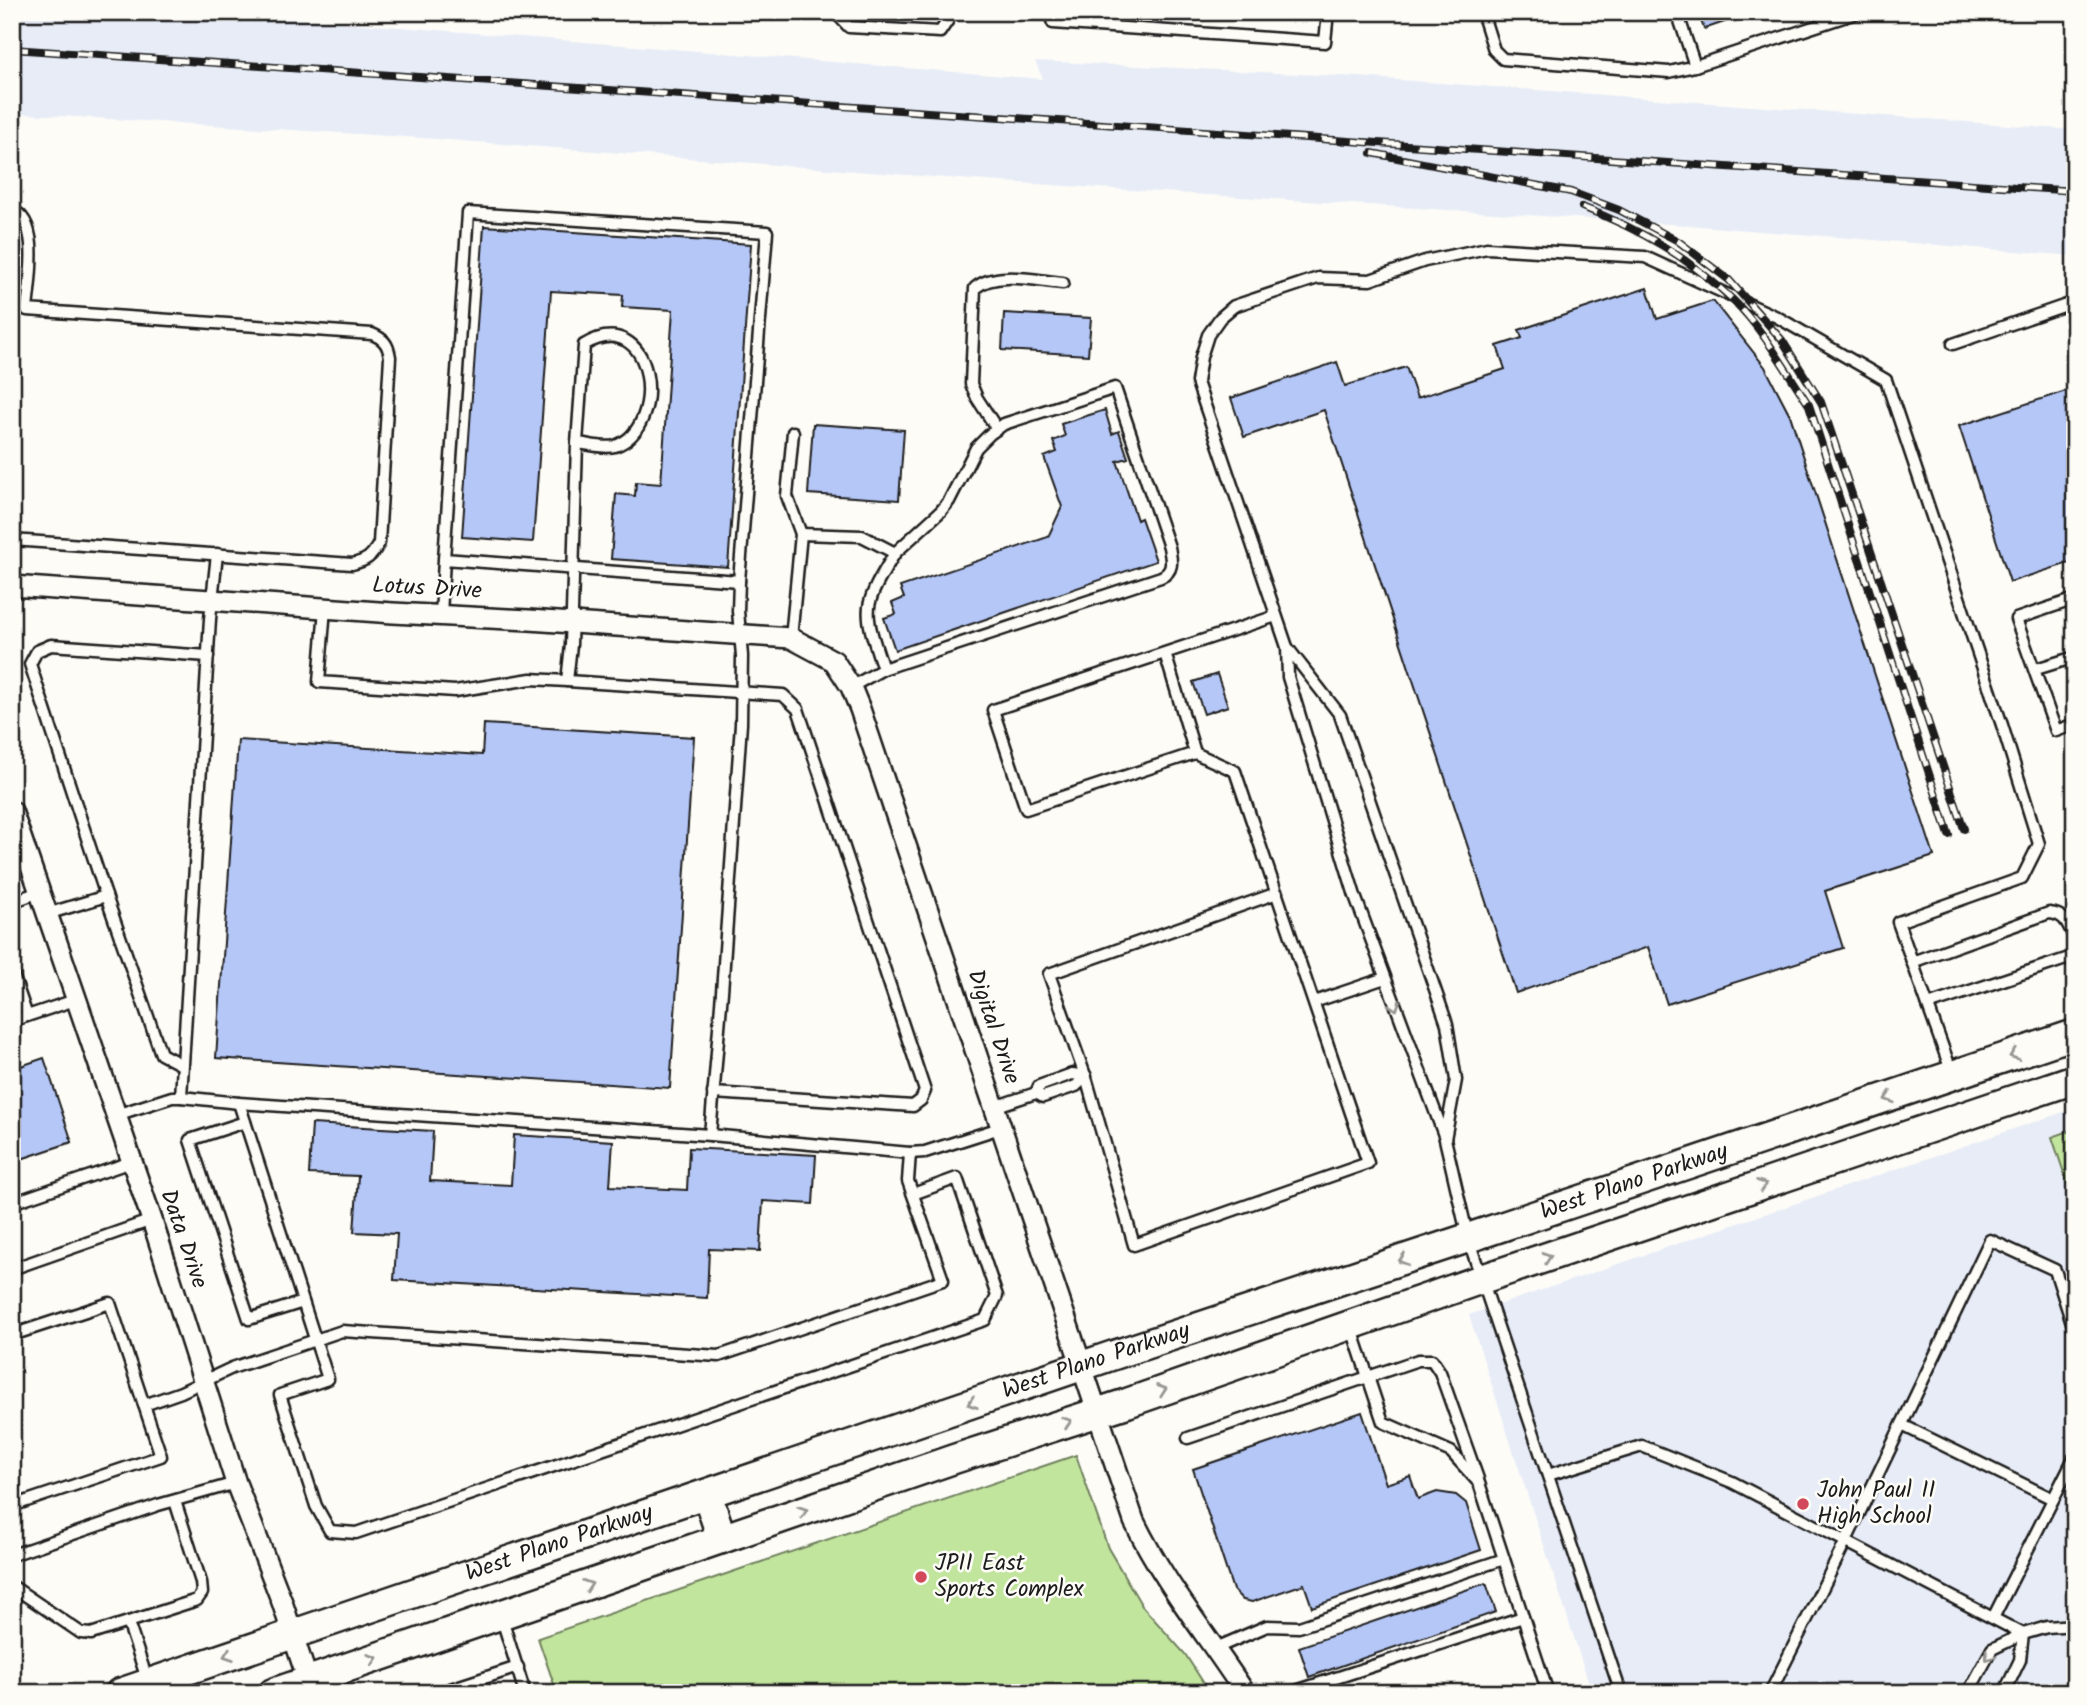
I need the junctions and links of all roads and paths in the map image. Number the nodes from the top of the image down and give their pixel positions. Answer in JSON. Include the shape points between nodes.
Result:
{"nodes":[{"id":1,"x":835,"y":12,"type":"edge"},
{"id":2,"x":946,"y":12,"type":"edge"},
{"id":3,"x":1049,"y":12,"type":"edge"},
{"id":4,"x":1328,"y":12,"type":"edge"},
{"id":5,"x":1482,"y":12,"type":"edge"},
{"id":6,"x":1676,"y":12,"type":"edge"},
{"id":7,"x":1859,"y":12,"type":"edge"},
{"id":8,"x":1695,"y":66,"type":"junction"},
{"id":9,"x":12,"y":210,"type":"edge"},
{"id":10,"x":1063,"y":283,"type":"dead end"},
{"id":11,"x":2075,"y":302,"type":"edge"},
{"id":12,"x":1953,"y":344,"type":"dead end"},
{"id":13,"x":997,"y":429,"type":"junction"},
{"id":14,"x":793,"y":432,"type":"dead end"},
{"id":15,"x":577,"y":443,"type":"junction"},
{"id":16,"x":801,"y":534,"type":"junction"},
{"id":17,"x":12,"y":540,"type":"edge"},
{"id":18,"x":895,"y":553,"type":"junction"},
{"id":19,"x":217,"y":554,"type":"junction"},
{"id":20,"x":444,"y":559,"type":"junction"},
{"id":21,"x":572,"y":569,"type":"junction"},
{"id":22,"x":738,"y":581,"type":"junction"},
{"id":23,"x":12,"y":586,"type":"edge"},
{"id":24,"x":214,"y":599,"type":"junction"},
{"id":25,"x":2075,"y":599,"type":"edge"},
{"id":26,"x":325,"y":607,"type":"junction"},
{"id":27,"x":441,"y":615,"type":"junction"},
{"id":28,"x":1276,"y":616,"type":"junction"},
{"id":29,"x":571,"y":623,"type":"junction"},
{"id":30,"x":739,"y":633,"type":"junction"},
{"id":31,"x":791,"y":638,"type":"junction"},
{"id":32,"x":1287,"y":647,"type":"junction"},
{"id":33,"x":1165,"y":653,"type":"junction"},
{"id":34,"x":208,"y":656,"type":"junction"},
{"id":35,"x":2075,"y":657,"type":"edge"},
{"id":36,"x":834,"y":661,"type":"joint"},
{"id":37,"x":883,"y":669,"type":"junction"},
{"id":38,"x":2036,"y":669,"type":"junction"},
{"id":39,"x":567,"y":681,"type":"junction"},
{"id":40,"x":851,"y":687,"type":"junction"},
{"id":41,"x":742,"y":693,"type":"junction"},
{"id":42,"x":2075,"y":724,"type":"edge"},
{"id":43,"x":1195,"y":753,"type":"junction"},
{"id":44,"x":12,"y":811,"type":"edge"},
{"id":45,"x":39,"y":892,"type":"junction"},
{"id":46,"x":1277,"y":894,"type":"junction"},
{"id":47,"x":106,"y":896,"type":"junction"},
{"id":48,"x":12,"y":902,"type":"edge"},
{"id":49,"x":47,"y":914,"type":"junction"},
{"id":50,"x":2075,"y":939,"type":"edge"},
{"id":51,"x":2075,"y":956,"type":"edge"},
{"id":52,"x":1912,"y":962,"type":"junction"},
{"id":53,"x":12,"y":972,"type":"edge"},
{"id":54,"x":1385,"y":978,"type":"junction"},
{"id":55,"x":75,"y":1000,"type":"junction"},
{"id":56,"x":1314,"y":1002,"type":"junction"},
{"id":57,"x":1928,"y":1005,"type":"junction"},
{"id":58,"x":27,"y":1016,"type":"junction"},
{"id":59,"x":12,"y":1021,"type":"edge"},
{"id":60,"x":2075,"y":1034,"type":"edge"},
{"id":61,"x":182,"y":1065,"type":"junction"},
{"id":62,"x":1086,"y":1076,"type":"junction"},
{"id":63,"x":1954,"y":1076,"type":"junction"},
{"id":64,"x":2075,"y":1079,"type":"edge"},
{"id":65,"x":713,"y":1093,"type":"junction"},
{"id":66,"x":181,"y":1097,"type":"junction"},
{"id":67,"x":239,"y":1103,"type":"junction"},
{"id":68,"x":994,"y":1107,"type":"junction"},
{"id":69,"x":116,"y":1115,"type":"junction"},
{"id":70,"x":1965,"y":1117,"type":"junction"},
{"id":71,"x":245,"y":1122,"type":"junction"},
{"id":72,"x":1000,"y":1128,"type":"junction"},
{"id":73,"x":710,"y":1135,"type":"junction"},
{"id":74,"x":1445,"y":1139,"type":"junction"},
{"id":75,"x":910,"y":1153,"type":"junction"},
{"id":76,"x":131,"y":1162,"type":"junction"},
{"id":77,"x":913,"y":1194,"type":"junction"},
{"id":78,"x":12,"y":1203,"type":"edge"},
{"id":79,"x":152,"y":1220,"type":"junction"},
{"id":80,"x":1468,"y":1238,"type":"junction"},
{"id":81,"x":12,"y":1269,"type":"edge"},
{"id":82,"x":1482,"y":1279,"type":"junction"},
{"id":83,"x":303,"y":1301,"type":"junction"},
{"id":84,"x":1351,"y":1325,"type":"junction"},
{"id":85,"x":2075,"y":1332,"type":"edge"},
{"id":86,"x":12,"y":1335,"type":"edge"},
{"id":87,"x":316,"y":1340,"type":"junction"},
{"id":88,"x":1083,"y":1365,"type":"junction"},
{"id":89,"x":1368,"y":1377,"type":"junction"},
{"id":90,"x":205,"y":1381,"type":"junction"},
{"id":91,"x":144,"y":1405,"type":"junction"},
{"id":92,"x":1098,"y":1412,"type":"junction"},
{"id":93,"x":1902,"y":1425,"type":"junction"},
{"id":94,"x":1188,"y":1438,"type":"dead end"},
{"id":95,"x":2075,"y":1456,"type":"edge"},
{"id":96,"x":1548,"y":1475,"type":"junction"},
{"id":97,"x":236,"y":1483,"type":"junction"},
{"id":98,"x":1479,"y":1483,"type":"junction"},
{"id":99,"x":707,"y":1494,"type":"junction"},
{"id":100,"x":2053,"y":1499,"type":"junction"},
{"id":101,"x":175,"y":1500,"type":"junction"},
{"id":102,"x":12,"y":1506,"type":"edge"},
{"id":103,"x":722,"y":1539,"type":"junction"},
{"id":104,"x":1846,"y":1541,"type":"junction"},
{"id":105,"x":12,"y":1555,"type":"edge"},
{"id":106,"x":1504,"y":1559,"type":"junction"},
{"id":107,"x":12,"y":1586,"type":"edge"},
{"id":108,"x":501,"y":1615,"type":"junction"},
{"id":109,"x":1523,"y":1617,"type":"junction"},
{"id":110,"x":1993,"y":1618,"type":"junction"},
{"id":111,"x":128,"y":1622,"type":"junction"},
{"id":112,"x":2075,"y":1625,"type":"edge"},
{"id":113,"x":292,"y":1633,"type":"junction"},
{"id":114,"x":2024,"y":1634,"type":"junction"},
{"id":115,"x":1216,"y":1648,"type":"junction"},
{"id":116,"x":518,"y":1667,"type":"junction"},
{"id":117,"x":149,"y":1683,"type":"junction"},
{"id":118,"x":310,"y":1687,"type":"edge"},
{"id":119,"x":120,"y":1693,"type":"edge"},
{"id":120,"x":273,"y":1693,"type":"edge"},
{"id":121,"x":439,"y":1693,"type":"edge"},
{"id":122,"x":525,"y":1693,"type":"edge"},
{"id":123,"x":1245,"y":1693,"type":"edge"},
{"id":124,"x":1296,"y":1693,"type":"edge"},
{"id":125,"x":1548,"y":1693,"type":"edge"},
{"id":126,"x":1621,"y":1693,"type":"edge"},
{"id":127,"x":1770,"y":1693,"type":"edge"},
{"id":128,"x":1968,"y":1693,"type":"edge"},
{"id":129,"x":2004,"y":1693,"type":"edge"}],
"edges":[{"from":1,"to":2,"type":"lane","via":[[849,27],[940,32],[948,20]]},
{"from":3,"to":4,"type":"lane","via":[[1053,23],[1325,42]]},
{"from":5,"to":8,"type":"lane","via":[[1494,50],[1503,59],[1669,72]]},
{"from":6,"to":8,"type":"lane"},
{"from":7,"to":8,"type":"lane"},
{"from":9,"to":19,"type":"lane","via":[[21,213],[30,229],[27,310],[372,334],[388,346],[379,543],[374,554],[352,564]]},
{"from":10,"to":13,"type":"lane","via":[[994,278],[975,288],[971,384]]},
{"from":11,"to":12,"type":"lane"},
{"from":13,"to":18,"type":"lane","via":[[976,448],[941,511]]},
{"from":13,"to":37,"type":"lane","via":[[1115,388],[1172,568],[1161,577]]},
{"from":14,"to":16,"type":"lane","via":[[787,496]]},
{"from":15,"to":15,"type":"lane","via":[[584,345],[610,336],[624,340],[645,361],[644,413],[632,434],[612,447]]},
{"from":15,"to":21,"type":"lane"},
{"from":16,"to":18,"type":"lane","via":[[862,536]]},
{"from":16,"to":31,"type":"lane"},
{"from":17,"to":19,"type":"lane"},
{"from":18,"to":37,"type":"lane","via":[[867,610]]},
{"from":19,"to":24,"type":"lane"},
{"from":20,"to":21,"type":"lane"},
{"from":20,"to":22,"type":"lane","via":[[468,213],[767,232]]},
{"from":20,"to":27,"type":"lane"},
{"from":21,"to":22,"type":"lane"},
{"from":21,"to":29,"type":"lane"},
{"from":22,"to":30,"type":"lane"},
{"from":23,"to":24,"type":"street","name":"Lotus Drive"},
{"from":24,"to":26,"type":"street","name":"Lotus Drive"},
{"from":24,"to":34,"type":"lane"},
{"from":25,"to":38,"type":"lane","via":[[2017,619]]},
{"from":26,"to":27,"type":"street","name":"Lotus Drive"},
{"from":26,"to":39,"type":"lane","via":[[319,682],[455,691],[531,679]]},
{"from":27,"to":29,"type":"street","name":"Lotus Drive"},
{"from":28,"to":32,"type":"lane"},
{"from":28,"to":33,"type":"lane"},
{"from":28,"to":52,"type":"lane","via":[[1197,382],[1208,335],[1234,306],[1318,278],[1370,280],[1425,261],[1487,248],[1646,257],[1777,317],[1886,380],[2039,844],[2022,878],[1898,922]]},
{"from":29,"to":30,"type":"street","name":"Lotus Drive"},
{"from":29,"to":39,"type":"lane"},
{"from":30,"to":31,"type":"street","name":"Lotus Drive"},
{"from":30,"to":41,"type":"lane"},
{"from":31,"to":36,"type":"street","name":"Lotus Drive"},
{"from":32,"to":54,"type":"lane","via":[[1288,677]]},
{"from":32,"to":74,"type":"lane","via":[[1340,715],[1447,1024],[1457,1080]]},
{"from":33,"to":43,"type":"lane"},
{"from":33,"to":43,"type":"lane","via":[[993,710],[1026,809]]},
{"from":34,"to":47,"type":"lane","via":[[51,645],[37,650],[30,663]]},
{"from":34,"to":61,"type":"lane"},
{"from":35,"to":38,"type":"lane"},
{"from":36,"to":40,"type":"street","name":"Digital Drive"},
{"from":37,"to":40,"type":"lane"},
{"from":38,"to":42,"type":"lane","via":[[2056,731]]},
{"from":39,"to":41,"type":"lane"},
{"from":40,"to":68,"type":"street","name":"Digital Drive"},
{"from":41,"to":65,"type":"lane"},
{"from":41,"to":65,"type":"lane","via":[[783,695],[797,709],[925,1091],[913,1106]]},
{"from":43,"to":46,"type":"lane","via":[[1235,771]]},
{"from":44,"to":45,"type":"street","name":"Data Drive"},
{"from":45,"to":48,"type":"lane"},
{"from":45,"to":49,"type":"street","name":"Data Drive"},
{"from":46,"to":56,"type":"lane"},
{"from":46,"to":62,"type":"lane","via":[[1049,974]]},
{"from":47,"to":49,"type":"lane"},
{"from":47,"to":61,"type":"lane","via":[[161,1054]]},
{"from":49,"to":55,"type":"street","name":"Data Drive"},
{"from":50,"to":52,"type":"lane","via":[[2065,918],[2049,913]]},
{"from":51,"to":57,"type":"lane"},
{"from":52,"to":57,"type":"lane"},
{"from":53,"to":58,"type":"lane"},
{"from":54,"to":56,"type":"lane"},
{"from":54,"to":74,"type":"lane","one_way":true},
{"from":55,"to":58,"type":"lane"},
{"from":55,"to":69,"type":"street","name":"Data Drive"},
{"from":56,"to":62,"type":"lane","via":[[1368,1163],[1134,1245]]},
{"from":57,"to":63,"type":"lane"},
{"from":58,"to":59,"type":"lane"},
{"from":60,"to":63,"type":"main road","name":"West Plano Parkway","one_way":true},
{"from":61,"to":66,"type":"lane"},
{"from":62,"to":68,"type":"lane","via":[[1072,1074]]},
{"from":63,"to":70,"type":"main road"},
{"from":63,"to":80,"type":"main road","name":"West Plano Parkway","one_way":true},
{"from":64,"to":70,"type":"main road","name":"West Plano Parkway"},
{"from":65,"to":73,"type":"lane"},
{"from":66,"to":67,"type":"lane"},
{"from":66,"to":69,"type":"lane"},
{"from":67,"to":71,"type":"lane"},
{"from":67,"to":73,"type":"lane"},
{"from":68,"to":72,"type":"street","name":"Digital Drive"},
{"from":69,"to":76,"type":"street","name":"Data Drive"},
{"from":82,"to":70,"type":"main road","name":"West Plano Parkway","one_way":true},
{"from":71,"to":83,"type":"lane"},
{"from":71,"to":83,"type":"lane","via":[[190,1140],[250,1320]]},
{"from":72,"to":75,"type":"lane"},
{"from":72,"to":88,"type":"street","name":"Digital Drive"},
{"from":73,"to":75,"type":"lane"},
{"from":74,"to":80,"type":"lane"},
{"from":75,"to":77,"type":"lane","via":[[908,1181]]},
{"from":76,"to":78,"type":"lane"},
{"from":76,"to":79,"type":"street","name":"Data Drive"},
{"from":77,"to":87,"type":"lane","via":[[943,1280],[719,1356],[342,1331]]},
{"from":77,"to":87,"type":"lane","via":[[957,1178],[997,1296],[985,1320],[356,1533],[330,1531],[279,1395],[328,1379]]},
{"from":79,"to":81,"type":"lane"},
{"from":79,"to":90,"type":"street","name":"Data Drive"},
{"from":80,"to":82,"type":"lane"},
{"from":80,"to":88,"type":"main road","name":"West Plano Parkway","one_way":true},
{"from":82,"to":84,"type":"main road","name":"West Plano Parkway"},
{"from":82,"to":96,"type":"lane"},
{"from":83,"to":87,"type":"lane"},
{"from":84,"to":89,"type":"lane"},
{"from":92,"to":84,"type":"main road","name":"West Plano Parkway","one_way":true},
{"from":85,"to":93,"type":"lane","via":[[2054,1270],[1990,1240]]},
{"from":86,"to":91,"type":"lane","via":[[110,1303]]},
{"from":87,"to":90,"type":"lane"},
{"from":88,"to":92,"type":"street","name":"Digital Drive"},
{"from":88,"to":99,"type":"main road","name":"West Plano Parkway","one_way":true},
{"from":89,"to":94,"type":"lane"},
{"from":89,"to":98,"type":"lane","via":[[1383,1422],[1451,1452]]},
{"from":89,"to":98,"type":"lane","via":[[1418,1360],[1432,1360]]},
{"from":90,"to":91,"type":"lane"},
{"from":90,"to":97,"type":"street","name":"Data Drive"},
{"from":91,"to":102,"type":"lane","via":[[161,1456]]},
{"from":103,"to":92,"type":"main road","name":"West Plano Parkway","one_way":true},
{"from":92,"to":115,"type":"street","name":"Digital Drive","via":[[1134,1521]]},
{"from":93,"to":100,"type":"lane"},
{"from":93,"to":104,"type":"lane"},
{"from":95,"to":100,"type":"lane"},
{"from":96,"to":104,"type":"lane","via":[[1642,1446],[1732,1482]]},
{"from":96,"to":126,"type":"lane"},
{"from":97,"to":101,"type":"lane"},
{"from":97,"to":113,"type":"street","name":"Data Drive"},
{"from":98,"to":106,"type":"lane"},
{"from":99,"to":103,"type":"main road"},
{"from":99,"to":113,"type":"main road","name":"West Plano Parkway"},
{"from":100,"to":110,"type":"lane"},
{"from":101,"to":105,"type":"lane"},
{"from":101,"to":111,"type":"lane","via":[[202,1593],[197,1600]]},
{"from":108,"to":103,"type":"main road","name":"West Plano Parkway","one_way":true},
{"from":104,"to":110,"type":"lane"},
{"from":104,"to":127,"type":"lane"},
{"from":106,"to":109,"type":"lane"},
{"from":106,"to":115,"type":"lane","via":[[1299,1628],[1267,1626]]},
{"from":107,"to":111,"type":"lane","via":[[82,1633]]},
{"from":108,"to":116,"type":"lane"},
{"from":118,"to":108,"type":"main road","name":"West Plano Parkway","one_way":true},
{"from":109,"to":124,"type":"lane"},
{"from":109,"to":125,"type":"lane"},
{"from":110,"to":114,"type":"lane"},
{"from":111,"to":117,"type":"lane"},
{"from":112,"to":114,"type":"lane"},
{"from":113,"to":117,"type":"main road","name":"West Plano Parkway","one_way":true},
{"from":113,"to":118,"type":"street","name":"Data Drive"},
{"from":114,"to":128,"type":"lane","one_way":true,"via":[[1992,1649]]},
{"from":114,"to":129,"type":"lane","via":[[2020,1660]]},
{"from":115,"to":123,"type":"street","name":"Digital Drive"},
{"from":116,"to":121,"type":"lane"},
{"from":116,"to":122,"type":"lane"},
{"from":117,"to":119,"type":"main road","name":"West Plano Parkway"},
{"from":118,"to":120,"type":"main road","name":"West Plano Parkway"}]}
